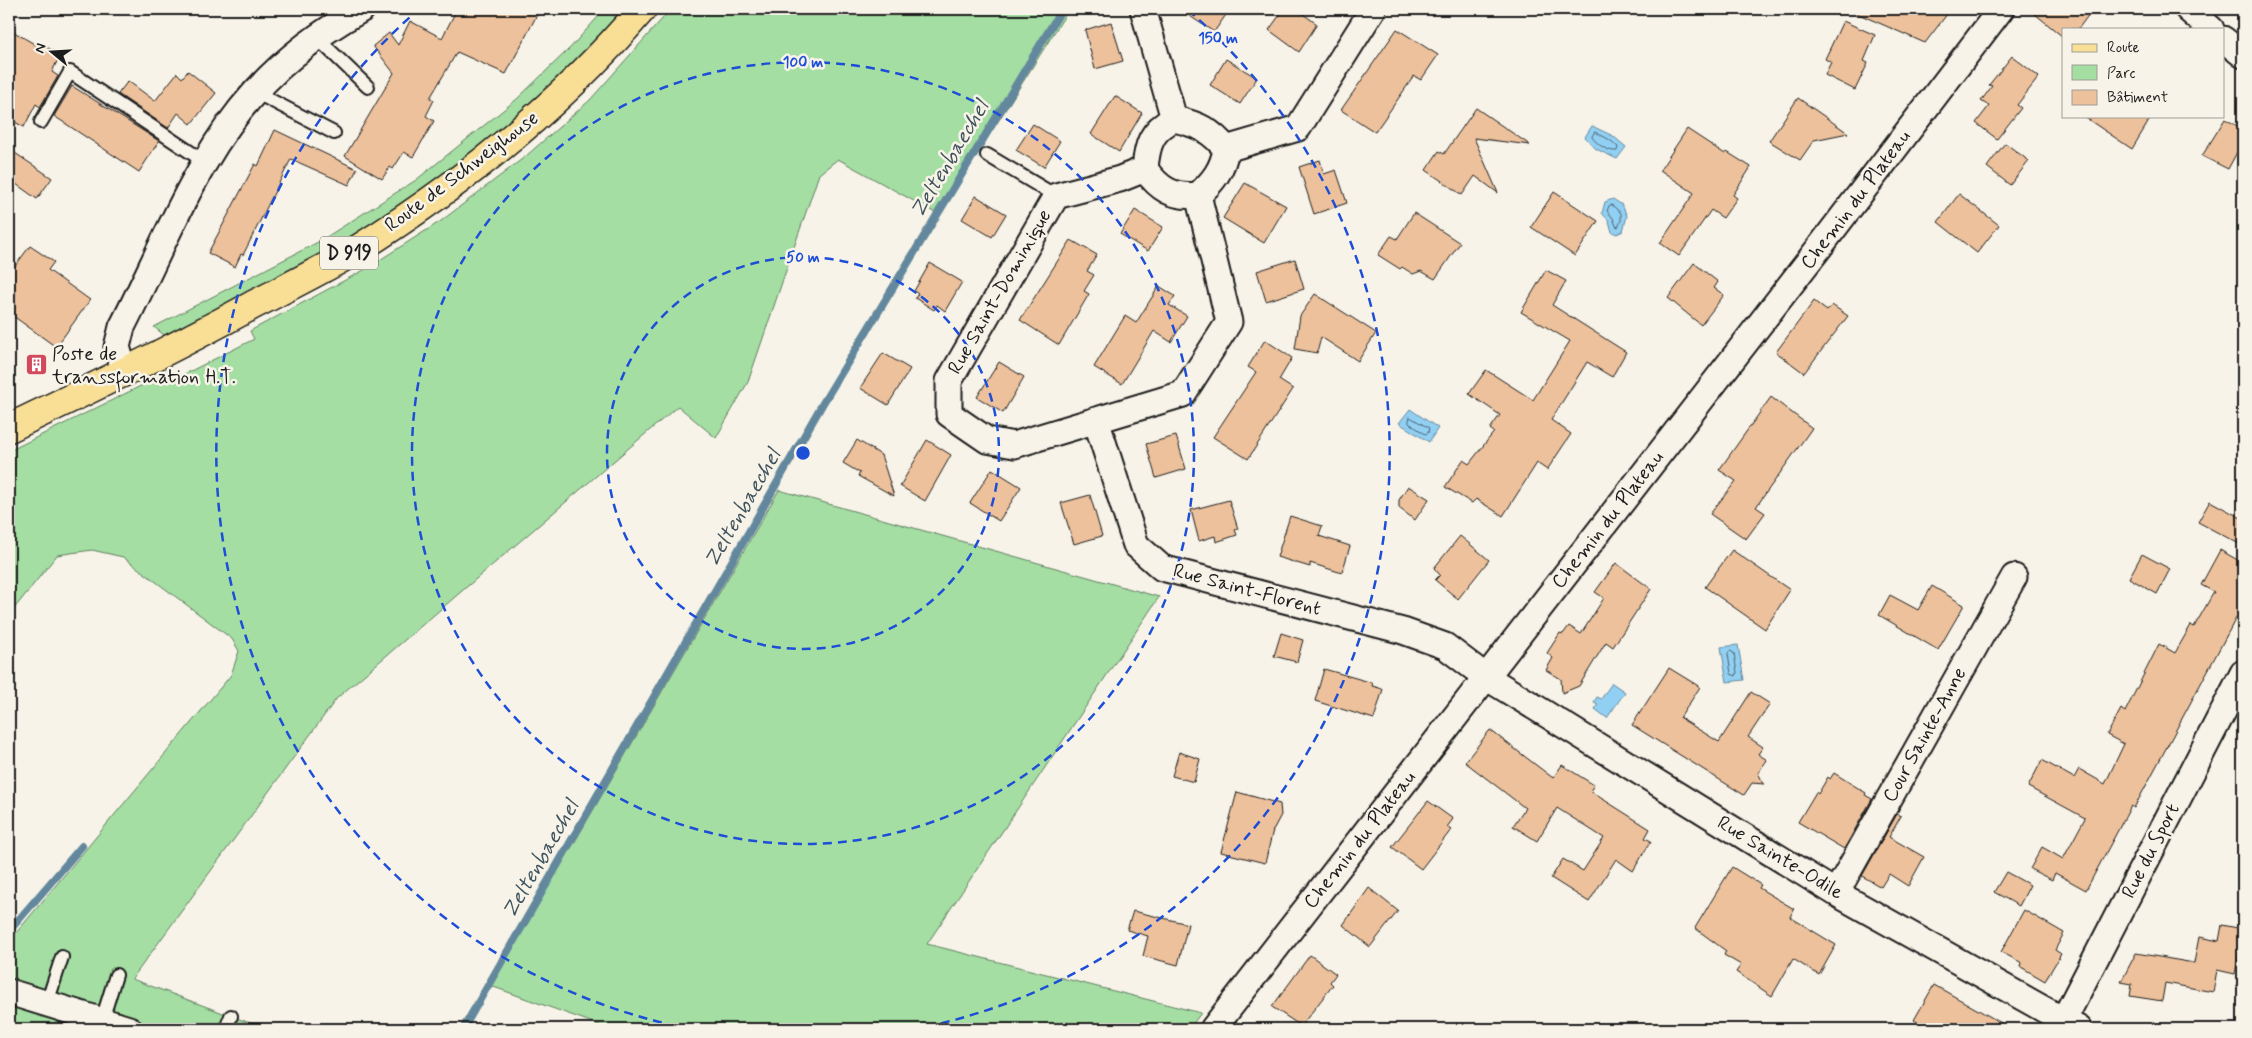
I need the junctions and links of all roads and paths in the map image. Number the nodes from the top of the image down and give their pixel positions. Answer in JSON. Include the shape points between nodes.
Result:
{"nodes":[{"id":1,"x":362,"y":9,"type":"edge"},
{"id":2,"x":642,"y":9,"type":"edge"},
{"id":3,"x":1143,"y":9,"type":"edge"},
{"id":4,"x":1373,"y":9,"type":"edge"},
{"id":5,"x":2001,"y":9,"type":"edge"},
{"id":6,"x":2188,"y":9,"type":"edge"},
{"id":7,"x":2211,"y":28,"type":"edge"},
{"id":8,"x":316,"y":37,"type":"junction"},
{"id":9,"x":2224,"y":39,"type":"edge"},
{"id":10,"x":2243,"y":55,"type":"edge"},
{"id":11,"x":368,"y":87,"type":"dead end"},
{"id":12,"x":255,"y":92,"type":"junction"},
{"id":13,"x":1174,"y":119,"type":"junction"},
{"id":14,"x":41,"y":122,"type":"dead end"},
{"id":15,"x":334,"y":133,"type":"dead end"},
{"id":16,"x":1226,"y":149,"type":"junction"},
{"id":17,"x":987,"y":155,"type":"dead end"},
{"id":18,"x":205,"y":162,"type":"junction"},
{"id":19,"x":1145,"y":169,"type":"junction"},
{"id":20,"x":1198,"y":195,"type":"junction"},
{"id":21,"x":1056,"y":196,"type":"junction"},
{"id":22,"x":125,"y":373,"type":"junction"},
{"id":23,"x":1096,"y":420,"type":"junction"},
{"id":24,"x":9,"y":428,"type":"edge"},
{"id":25,"x":2014,"y":577,"type":"dead end"},
{"id":26,"x":2243,"y":673,"type":"edge"},
{"id":27,"x":1486,"y":677,"type":"junction"},
{"id":28,"x":1836,"y":893,"type":"junction"},
{"id":29,"x":62,"y":957,"type":"dead end"},
{"id":30,"x":116,"y":974,"type":"dead end"},
{"id":31,"x":9,"y":992,"type":"edge"},
{"id":32,"x":47,"y":1003,"type":"junction"},
{"id":33,"x":231,"y":1016,"type":"dead end"},
{"id":34,"x":102,"y":1020,"type":"junction"},
{"id":35,"x":2067,"y":1027,"type":"edge"},
{"id":36,"x":129,"y":1029,"type":"edge"},
{"id":37,"x":226,"y":1029,"type":"edge"},
{"id":38,"x":1213,"y":1029,"type":"edge"}],
"edges":[{"from":1,"to":8,"type":"street"},
{"from":2,"to":22,"type":"main road","name":"Route de Schweighouse","number":"D 919","via":[[542,112],[425,205],[356,250]]},
{"from":3,"to":13,"type":"street"},
{"from":4,"to":16,"type":"street","via":[[1298,128]]},
{"from":5,"to":27,"type":"street","name":"Chemin du Plateau"},
{"from":6,"to":7,"type":"street"},
{"from":8,"to":11,"type":"lane"},
{"from":8,"to":12,"type":"street"},
{"from":9,"to":10,"type":"street"},
{"from":12,"to":15,"type":"lane"},
{"from":12,"to":18,"type":"street"},
{"from":13,"to":16,"type":"street","via":[[1192,123],[1214,134]]},
{"from":13,"to":19,"type":"street","via":[[1160,125],[1147,148]]},
{"from":14,"to":18,"type":"lane","via":[[70,72]]},
{"from":16,"to":20,"type":"street","via":[[1224,164]]},
{"from":17,"to":21,"type":"lane"},
{"from":18,"to":22,"type":"street","via":[[122,327],[117,347]]},
{"from":19,"to":20,"type":"street","via":[[1154,183],[1167,192]]},
{"from":19,"to":21,"type":"street","name":"Rue Saint-Dominique"},
{"from":20,"to":23,"type":"street","via":[[1229,322],[1183,394]]},
{"from":21,"to":23,"type":"street","name":"Rue Saint-Dominique","via":[[949,381],[949,414],[987,440],[1014,445]]},
{"from":22,"to":24,"type":"main road","name":"Route de Schweighouse","number":"D 919"},
{"from":23,"to":27,"type":"street","name":"Rue Saint-Florent","via":[[1136,544],[1162,568],[1403,631],[1445,646]]},
{"from":25,"to":28,"type":"street","name":"Cour Sainte-Anne"},
{"from":26,"to":35,"type":"street","name":"Rue du Sport"},
{"from":27,"to":28,"type":"street","name":"Rue Sainte-Odile"},
{"from":27,"to":38,"type":"street","name":"Chemin du Plateau"},
{"from":28,"to":35,"type":"street","name":"Rue Sainte-Odile"},
{"from":29,"to":32,"type":"lane"},
{"from":30,"to":34,"type":"lane"},
{"from":31,"to":32,"type":"street"},
{"from":32,"to":34,"type":"street"},
{"from":33,"to":37,"type":"lane"},
{"from":34,"to":36,"type":"street"}]}
